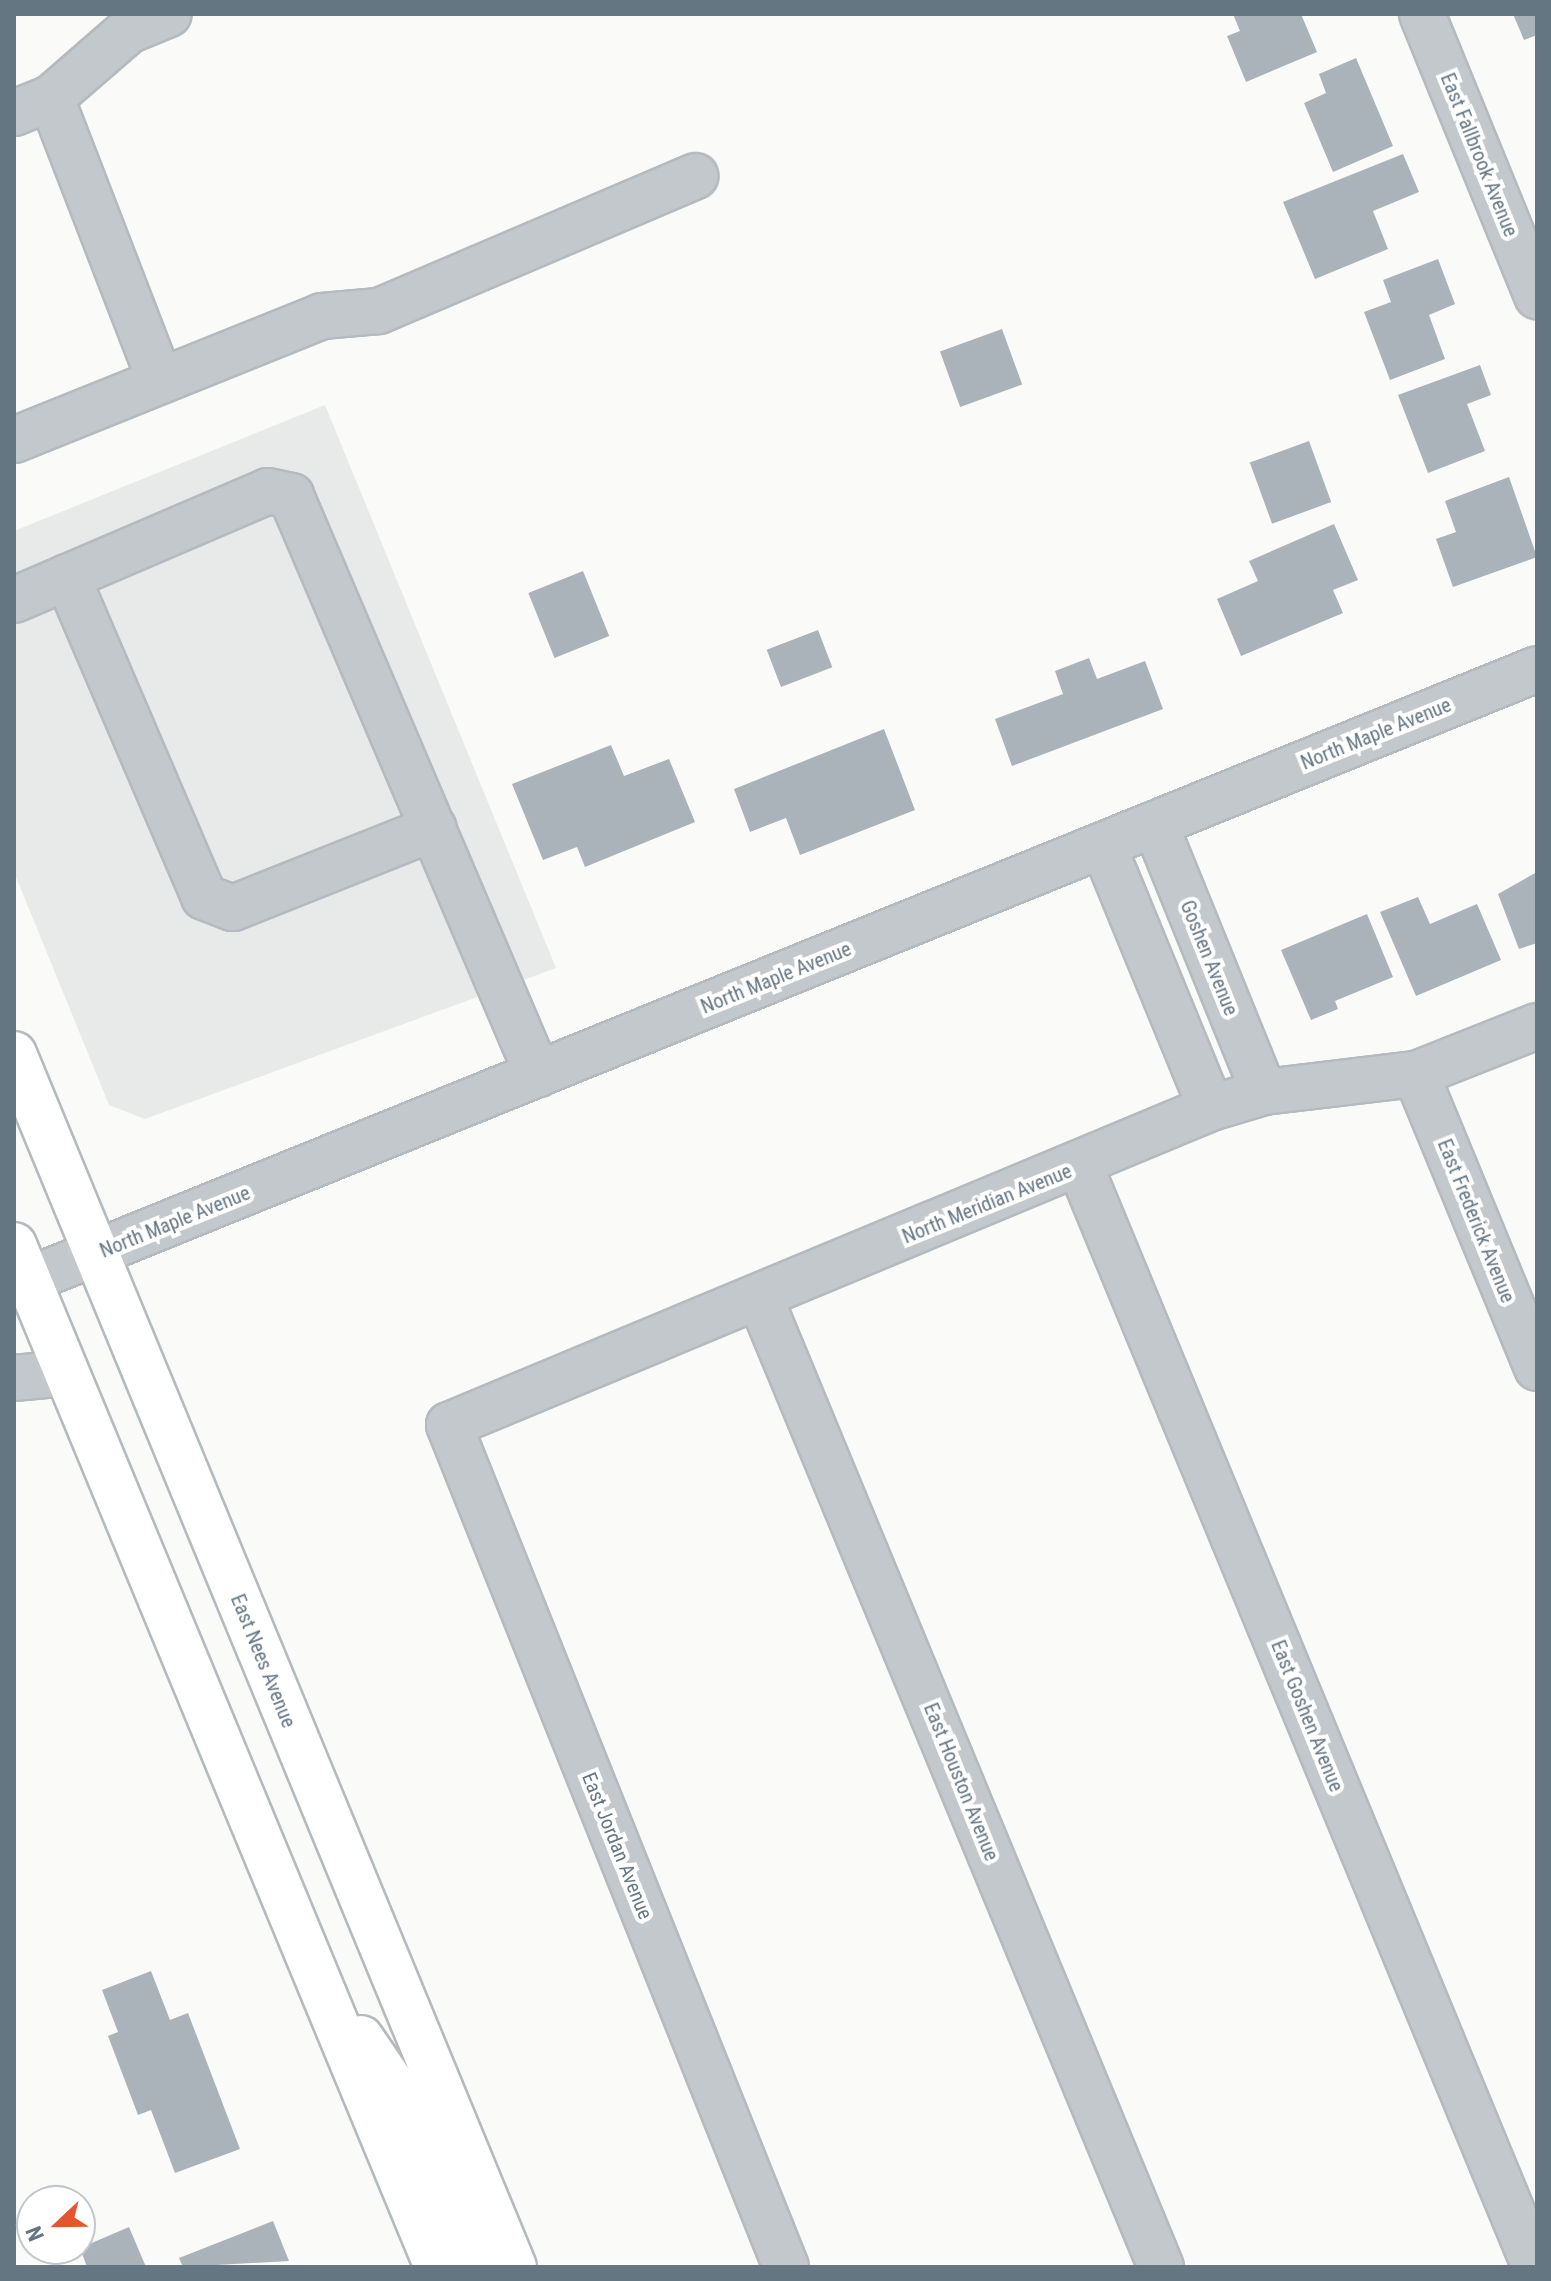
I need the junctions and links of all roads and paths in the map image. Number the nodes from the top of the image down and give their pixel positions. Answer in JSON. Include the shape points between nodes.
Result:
{"nodes":[{"id":1,"x":169,"y":14,"type":"edge"},
{"id":2,"x":1422,"y":14,"type":"edge"},
{"id":3,"x":32,"y":106,"type":"edge"},
{"id":4,"x":695,"y":176,"type":"dead end"},
{"id":5,"x":1537,"y":296,"type":"edge"},
{"id":6,"x":160,"y":381,"type":"junction"},
{"id":7,"x":14,"y":440,"type":"edge"},
{"id":8,"x":67,"y":577,"type":"junction"},
{"id":9,"x":14,"y":600,"type":"edge"},
{"id":10,"x":1537,"y":669,"type":"edge"},
{"id":11,"x":1155,"y":824,"type":"junction"},
{"id":12,"x":434,"y":828,"type":"junction"},
{"id":13,"x":1103,"y":845,"type":"junction"},
{"id":14,"x":1537,"y":1026,"type":"edge"},
{"id":15,"x":14,"y":1054,"type":"edge"},
{"id":16,"x":1416,"y":1074,"type":"junction"},
{"id":17,"x":538,"y":1075,"type":"junction"},
{"id":18,"x":1264,"y":1092,"type":"junction"},
{"id":19,"x":1211,"y":1108,"type":"junction"},
{"id":20,"x":1080,"y":1166,"type":"junction"},
{"id":21,"x":95,"y":1255,"type":"junction"},
{"id":22,"x":19,"y":1270,"type":"edge"},
{"id":23,"x":760,"y":1298,"type":"junction"},
{"id":24,"x":1537,"y":1368,"type":"edge"},
{"id":25,"x":67,"y":1373,"type":"junction"},
{"id":26,"x":14,"y":1378,"type":"edge"},
{"id":27,"x":449,"y":1425,"type":"joint"},
{"id":28,"x":305,"y":1957,"type":"junction"},
{"id":29,"x":437,"y":2267,"type":"edge"},
{"id":30,"x":475,"y":2267,"type":"edge"},
{"id":31,"x":514,"y":2267,"type":"edge"},
{"id":32,"x":786,"y":2267,"type":"edge"},
{"id":33,"x":1161,"y":2267,"type":"edge"},
{"id":34,"x":1535,"y":2267,"type":"edge"}],
"edges":[{"from":1,"to":3,"type":"street","via":[[128,31]]},
{"from":2,"to":5,"type":"street","name":"East Fallbrook Avenue"},
{"from":3,"to":6,"type":"street"},
{"from":4,"to":6,"type":"street","via":[[379,311],[322,316]]},
{"from":6,"to":7,"type":"street"},
{"from":8,"to":9,"type":"street"},
{"from":8,"to":12,"type":"street","via":[[204,897],[233,908]]},
{"from":8,"to":12,"type":"street","via":[[268,491],[291,496]]},
{"from":10,"to":11,"type":"street","name":"North Maple Avenue"},
{"from":11,"to":13,"type":"street","name":"North Maple Avenue"},
{"from":11,"to":18,"type":"street","name":"Goshen Avenue"},
{"from":12,"to":17,"type":"street"},
{"from":13,"to":17,"type":"street","name":"North Maple Avenue"},
{"from":13,"to":19,"type":"street"},
{"from":14,"to":16,"type":"street","name":"North Meridian Avenue"},
{"from":15,"to":21,"type":"main road","name":"East Nees Avenue"},
{"from":16,"to":18,"type":"street","name":"North Meridian Avenue"},
{"from":16,"to":24,"type":"street","name":"East Frederick Avenue"},
{"from":17,"to":21,"type":"street","name":"North Maple Avenue"},
{"from":18,"to":19,"type":"street","name":"North Meridian Avenue"},
{"from":19,"to":20,"type":"street","name":"North Meridian Avenue"},
{"from":20,"to":23,"type":"street","name":"North Meridian Avenue"},
{"from":20,"to":34,"type":"street","name":"East Goshen Avenue"},
{"from":21,"to":22,"type":"street","name":"North Maple Avenue"},
{"from":21,"to":31,"type":"main road","name":"East Nees Avenue"},
{"from":22,"to":25,"type":"main road"},
{"from":23,"to":27,"type":"street","name":"North Meridian Avenue"},
{"from":23,"to":33,"type":"street","name":"East Houston Avenue"},
{"from":25,"to":26,"type":"street"},
{"from":25,"to":28,"type":"main road"},
{"from":27,"to":32,"type":"street","name":"East Jordan Avenue"},
{"from":28,"to":29,"type":"main road"},
{"from":28,"to":30,"type":"main road","via":[[410,2110]]}]}
